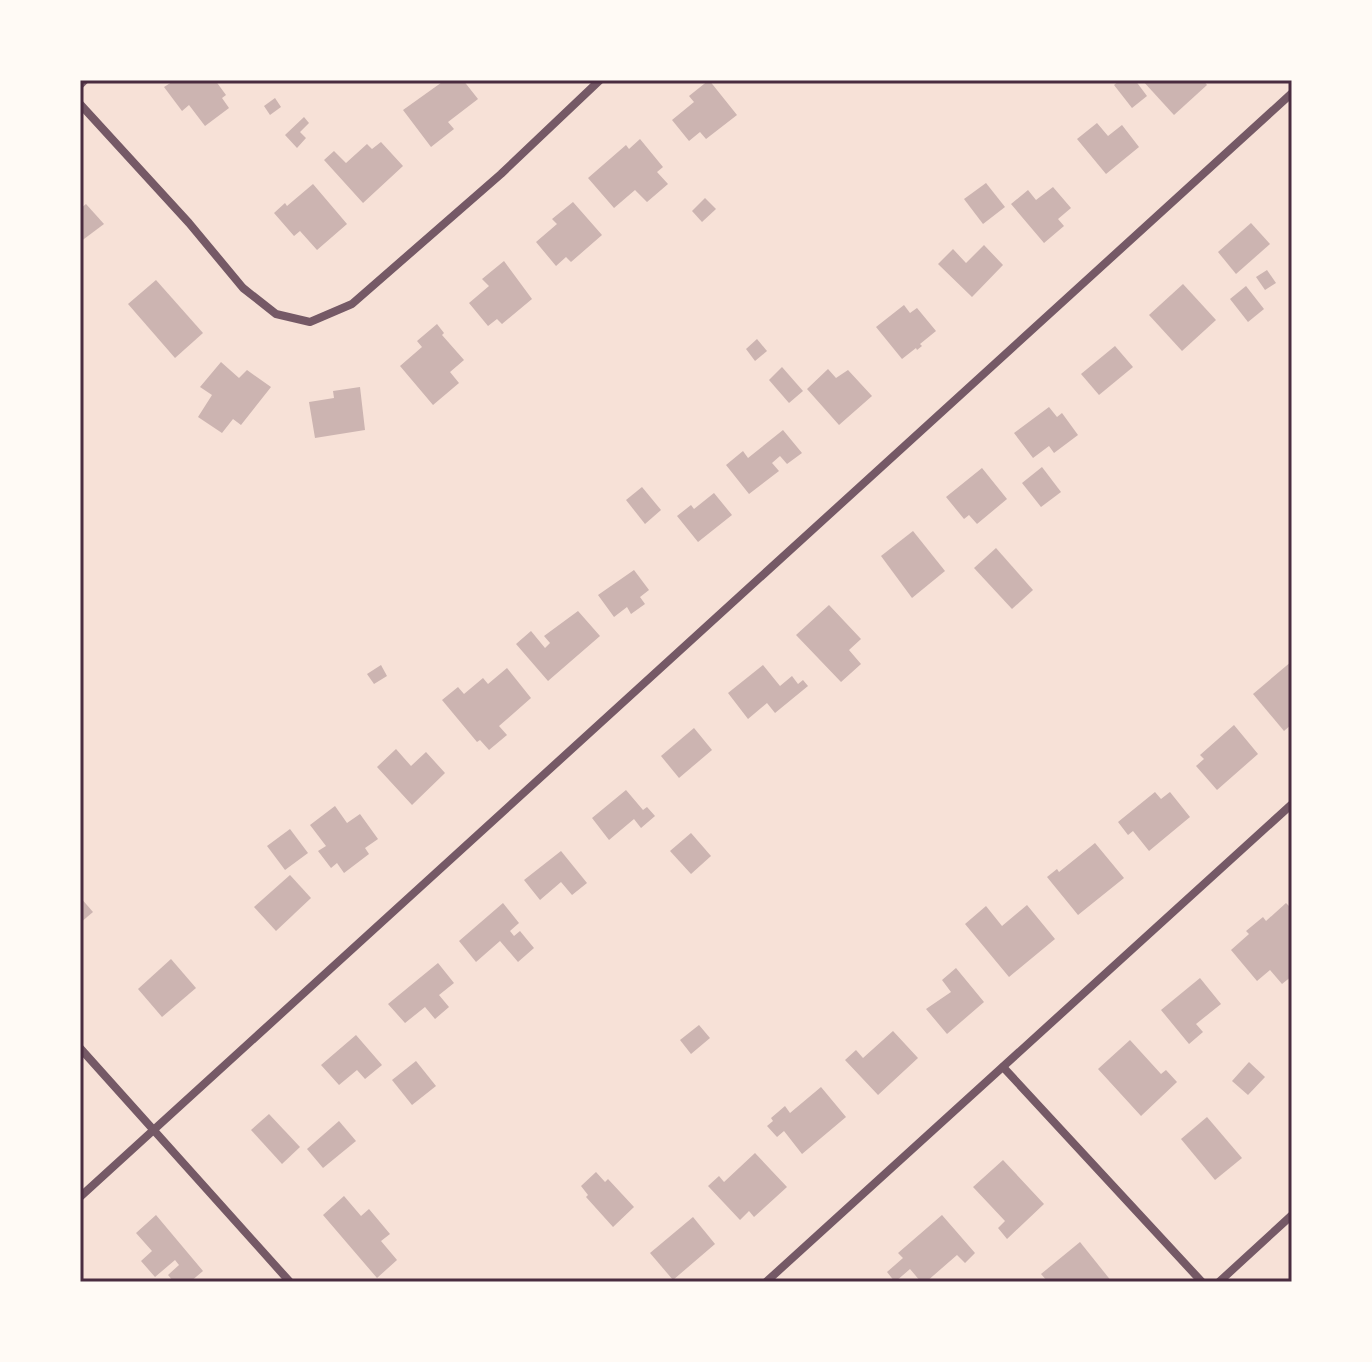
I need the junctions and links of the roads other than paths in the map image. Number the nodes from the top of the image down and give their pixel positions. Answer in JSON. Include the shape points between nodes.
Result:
{"nodes":[{"id":1,"x":85,"y":80,"type":"edge"},
{"id":2,"x":600,"y":80,"type":"edge"},
{"id":3,"x":80,"y":85,"type":"edge"},
{"id":4,"x":1292,"y":93,"type":"edge"},
{"id":5,"x":80,"y":104,"type":"edge"},
{"id":6,"x":1292,"y":804,"type":"edge"},
{"id":7,"x":80,"y":1048,"type":"edge"},
{"id":8,"x":1003,"y":1067,"type":"junction"},
{"id":9,"x":154,"y":1129,"type":"junction"},
{"id":10,"x":80,"y":1197,"type":"edge"},
{"id":11,"x":1292,"y":1215,"type":"edge"},
{"id":12,"x":290,"y":1282,"type":"edge"},
{"id":13,"x":766,"y":1282,"type":"edge"},
{"id":14,"x":1202,"y":1282,"type":"edge"},
{"id":15,"x":1219,"y":1282,"type":"edge"}],
"edges":[{"from":1,"to":3,"type":"street"},
{"from":2,"to":5,"type":"street","via":[[352,304],[310,322],[276,314],[243,288]]},
{"from":4,"to":9,"type":"street"},
{"from":6,"to":8,"type":"street"},
{"from":7,"to":9,"type":"street"},
{"from":8,"to":13,"type":"street"},
{"from":8,"to":14,"type":"street"},
{"from":9,"to":10,"type":"street"},
{"from":9,"to":12,"type":"street"},
{"from":11,"to":15,"type":"street"}]}
